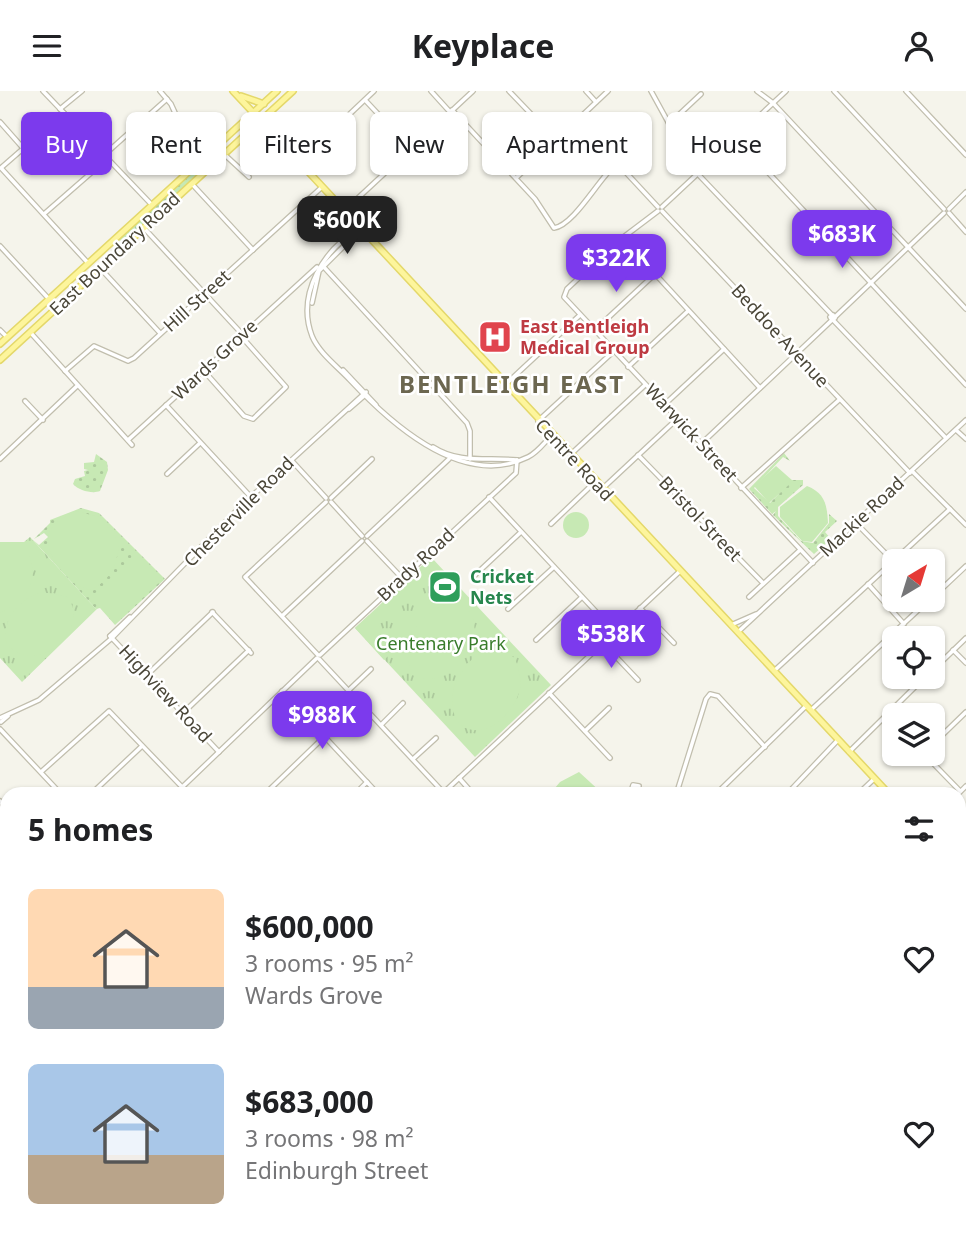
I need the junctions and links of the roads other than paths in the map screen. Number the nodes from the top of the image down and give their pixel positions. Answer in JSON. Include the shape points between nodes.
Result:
{"nodes":[{"id":1,"x":43,"y":91,"type":"edge"},
{"id":2,"x":82,"y":91,"type":"edge"},
{"id":3,"x":160,"y":91,"type":"edge"},
{"id":4,"x":277,"y":91,"type":"edge"},
{"id":5,"x":293,"y":91,"type":"edge"},
{"id":6,"x":374,"y":91,"type":"edge"},
{"id":7,"x":431,"y":91,"type":"edge"},
{"id":8,"x":472,"y":91,"type":"edge"},
{"id":9,"x":509,"y":91,"type":"edge"},
{"id":10,"x":586,"y":91,"type":"edge"},
{"id":11,"x":608,"y":91,"type":"edge"},
{"id":12,"x":651,"y":91,"type":"edge"},
{"id":13,"x":757,"y":91,"type":"edge"},
{"id":14,"x":786,"y":91,"type":"edge"},
{"id":15,"x":834,"y":91,"type":"edge"},
{"id":16,"x":906,"y":91,"type":"edge"},
{"id":17,"x":234,"y":92,"type":"edge"},
{"id":18,"x":701,"y":94,"type":"dead end"},
{"id":19,"x":167,"y":99,"type":"junction"},
{"id":20,"x":365,"y":100,"type":"junction"},
{"id":21,"x":596,"y":102,"type":"junction"},
{"id":22,"x":773,"y":103,"type":"junction"},
{"id":23,"x":264,"y":104,"type":"junction"},
{"id":24,"x":62,"y":111,"type":"joint"},
{"id":25,"x":451,"y":111,"type":"junction"},
{"id":26,"x":174,"y":112,"type":"edge"},
{"id":27,"x":252,"y":112,"type":"edge"},
{"id":28,"x":254,"y":112,"type":"edge"},
{"id":29,"x":271,"y":112,"type":"edge"},
{"id":30,"x":352,"y":112,"type":"edge"},
{"id":31,"x":376,"y":112,"type":"edge"},
{"id":32,"x":529,"y":112,"type":"edge"},
{"id":33,"x":586,"y":112,"type":"edge"},
{"id":34,"x":682,"y":112,"type":"edge"},
{"id":35,"x":763,"y":112,"type":"edge"},
{"id":36,"x":666,"y":118,"type":"edge"},
{"id":37,"x":0,"y":122,"type":"edge"},
{"id":38,"x":240,"y":125,"type":"edge"},
{"id":39,"x":231,"y":134,"type":"junction"},
{"id":40,"x":240,"y":134,"type":"edge"},
{"id":41,"x":226,"y":138,"type":"edge"},
{"id":42,"x":240,"y":140,"type":"edge"},
{"id":43,"x":235,"y":144,"type":"junction"},
{"id":44,"x":21,"y":146,"type":"edge"},
{"id":45,"x":112,"y":149,"type":"edge"},
{"id":46,"x":226,"y":149,"type":"edge"},
{"id":47,"x":21,"y":150,"type":"edge"},
{"id":48,"x":226,"y":153,"type":"edge"},
{"id":49,"x":226,"y":155,"type":"edge"},
{"id":50,"x":966,"y":155,"type":"edge"},
{"id":51,"x":112,"y":165,"type":"edge"},
{"id":52,"x":1,"y":168,"type":"edge"},
{"id":53,"x":87,"y":175,"type":"edge"},
{"id":54,"x":186,"y":175,"type":"edge"},
{"id":55,"x":202,"y":175,"type":"edge"},
{"id":56,"x":311,"y":175,"type":"edge"},
{"id":57,"x":383,"y":175,"type":"edge"},
{"id":58,"x":519,"y":175,"type":"edge"},
{"id":59,"x":603,"y":175,"type":"edge"},
{"id":60,"x":629,"y":175,"type":"edge"},
{"id":61,"x":697,"y":175,"type":"edge"},
{"id":62,"x":699,"y":175,"type":"edge"},
{"id":63,"x":770,"y":175,"type":"edge"},
{"id":64,"x":249,"y":177,"type":"dead end"},
{"id":65,"x":516,"y":178,"type":"junction"},
{"id":66,"x":192,"y":184,"type":"junction"},
{"id":67,"x":322,"y":187,"type":"junction"},
{"id":68,"x":966,"y":192,"type":"edge"},
{"id":69,"x":151,"y":207,"type":"junction"},
{"id":70,"x":660,"y":209,"type":"junction"},
{"id":71,"x":344,"y":211,"type":"junction"},
{"id":72,"x":946,"y":211,"type":"junction"},
{"id":73,"x":44,"y":214,"type":"junction"},
{"id":74,"x":144,"y":228,"type":"junction"},
{"id":75,"x":360,"y":229,"type":"junction"},
{"id":76,"x":966,"y":232,"type":"edge"},
{"id":77,"x":623,"y":239,"type":"junction"},
{"id":78,"x":114,"y":240,"type":"junction"},
{"id":79,"x":0,"y":246,"type":"edge"},
{"id":80,"x":908,"y":247,"type":"junction"},
{"id":81,"x":121,"y":249,"type":"junction"},
{"id":82,"x":253,"y":250,"type":"junction"},
{"id":83,"x":88,"y":263,"type":"junction"},
{"id":84,"x":321,"y":265,"type":"junction"},
{"id":85,"x":100,"y":268,"type":"junction"},
{"id":86,"x":655,"y":274,"type":"junction"},
{"id":87,"x":307,"y":276,"type":"junction"},
{"id":88,"x":314,"y":278,"type":"junction"},
{"id":89,"x":303,"y":280,"type":"junction"},
{"id":90,"x":870,"y":282,"type":"junction"},
{"id":91,"x":205,"y":294,"type":"junction"},
{"id":92,"x":48,"y":299,"type":"junction"},
{"id":93,"x":966,"y":309,"type":"edge"},
{"id":94,"x":688,"y":311,"type":"junction"},
{"id":95,"x":580,"y":315,"type":"junction"},
{"id":96,"x":833,"y":317,"type":"junction"},
{"id":97,"x":0,"y":330,"type":"edge"},
{"id":98,"x":595,"y":331,"type":"junction"},
{"id":99,"x":29,"y":333,"type":"junction"},
{"id":100,"x":161,"y":334,"type":"junction"},
{"id":101,"x":242,"y":335,"type":"junction"},
{"id":102,"x":7,"y":337,"type":"junction"},
{"id":103,"x":0,"y":344,"type":"edge"},
{"id":104,"x":724,"y":349,"type":"junction"},
{"id":105,"x":614,"y":351,"type":"junction"},
{"id":106,"x":795,"y":353,"type":"junction"},
{"id":107,"x":0,"y":359,"type":"edge"},
{"id":108,"x":628,"y":367,"type":"junction"},
{"id":109,"x":204,"y":371,"type":"junction"},
{"id":110,"x":65,"y":372,"type":"junction"},
{"id":111,"x":645,"y":385,"type":"junction"},
{"id":112,"x":966,"y":385,"type":"edge"},
{"id":113,"x":505,"y":386,"type":"junction"},
{"id":114,"x":79,"y":387,"type":"junction"},
{"id":115,"x":760,"y":388,"type":"junction"},
{"id":116,"x":364,"y":394,"type":"junction"},
{"id":117,"x":839,"y":400,"type":"junction"},
{"id":118,"x":25,"y":401,"type":"dead end"},
{"id":119,"x":166,"y":405,"type":"junction"},
{"id":120,"x":664,"y":405,"type":"junction"},
{"id":121,"x":43,"y":419,"type":"junction"},
{"id":122,"x":677,"y":419,"type":"junction"},
{"id":123,"x":966,"y":420,"type":"edge"},
{"id":124,"x":538,"y":422,"type":"junction"},
{"id":125,"x":957,"y":429,"type":"junction"},
{"id":126,"x":551,"y":436,"type":"junction"},
{"id":127,"x":946,"y":438,"type":"junction"},
{"id":128,"x":966,"y":438,"type":"edge"},
{"id":129,"x":128,"y":440,"type":"junction"},
{"id":130,"x":200,"y":443,"type":"junction"},
{"id":131,"x":701,"y":444,"type":"junction"},
{"id":132,"x":132,"y":445,"type":"dead end"},
{"id":133,"x":638,"y":455,"type":"junction"},
{"id":134,"x":570,"y":456,"type":"junction"},
{"id":135,"x":449,"y":457,"type":"junction"},
{"id":136,"x":0,"y":459,"type":"edge"},
{"id":137,"x":372,"y":459,"type":"dead end"},
{"id":138,"x":469,"y":459,"type":"junction"},
{"id":139,"x":291,"y":460,"type":"junction"},
{"id":140,"x":514,"y":460,"type":"junction"},
{"id":141,"x":911,"y":472,"type":"junction"},
{"id":142,"x":167,"y":474,"type":"dead end"},
{"id":143,"x":595,"y":482,"type":"junction"},
{"id":144,"x":741,"y":488,"type":"junction"},
{"id":145,"x":601,"y":489,"type":"junction"},
{"id":146,"x":251,"y":497,"type":"junction"},
{"id":147,"x":489,"y":497,"type":"junction"},
{"id":148,"x":328,"y":500,"type":"junction"},
{"id":149,"x":950,"y":509,"type":"junction"},
{"id":150,"x":856,"y":523,"type":"junction"},
{"id":151,"x":551,"y":524,"type":"dead end"},
{"id":152,"x":966,"y":526,"type":"edge"},
{"id":153,"x":521,"y":532,"type":"junction"},
{"id":154,"x":364,"y":538,"type":"junction"},
{"id":155,"x":906,"y":549,"type":"edge"},
{"id":156,"x":801,"y":550,"type":"junction"},
{"id":157,"x":882,"y":550,"type":"edge"},
{"id":158,"x":813,"y":563,"type":"junction"},
{"id":159,"x":554,"y":566,"type":"junction"},
{"id":160,"x":966,"y":566,"type":"edge"},
{"id":161,"x":882,"y":571,"type":"edge"},
{"id":162,"x":679,"y":572,"type":"junction"},
{"id":163,"x":474,"y":576,"type":"dead end"},
{"id":164,"x":402,"y":578,"type":"junction"},
{"id":165,"x":762,"y":582,"type":"junction"},
{"id":166,"x":867,"y":585,"type":"junction"},
{"id":167,"x":945,"y":586,"type":"edge"},
{"id":168,"x":582,"y":597,"type":"junction"},
{"id":169,"x":749,"y":597,"type":"dead end"},
{"id":170,"x":640,"y":608,"type":"junction"},
{"id":171,"x":508,"y":610,"type":"dead end"},
{"id":172,"x":916,"y":613,"type":"edge"},
{"id":173,"x":758,"y":614,"type":"junction"},
{"id":174,"x":282,"y":616,"type":"junction"},
{"id":175,"x":904,"y":624,"type":"junction"},
{"id":176,"x":729,"y":626,"type":"junction"},
{"id":177,"x":615,"y":632,"type":"junction"},
{"id":178,"x":737,"y":634,"type":"junction"},
{"id":179,"x":111,"y":637,"type":"junction"},
{"id":180,"x":966,"y":638,"type":"edge"},
{"id":181,"x":536,"y":640,"type":"dead end"},
{"id":182,"x":603,"y":643,"type":"junction"},
{"id":183,"x":674,"y":643,"type":"dead end"},
{"id":184,"x":953,"y":650,"type":"junction"},
{"id":185,"x":319,"y":657,"type":"junction"},
{"id":186,"x":945,"y":658,"type":"edge"},
{"id":187,"x":966,"y":663,"type":"edge"},
{"id":188,"x":372,"y":669,"type":"dead end"},
{"id":189,"x":773,"y":673,"type":"junction"},
{"id":190,"x":147,"y":675,"type":"junction"},
{"id":191,"x":638,"y":680,"type":"dead end"},
{"id":192,"x":913,"y":689,"type":"edge"},
{"id":193,"x":349,"y":690,"type":"junction"},
{"id":194,"x":282,"y":691,"type":"junction"},
{"id":195,"x":549,"y":693,"type":"junction"},
{"id":196,"x":403,"y":703,"type":"dead end"},
{"id":197,"x":898,"y":703,"type":"edge"},
{"id":198,"x":609,"y":708,"type":"dead end"},
{"id":199,"x":808,"y":710,"type":"junction"},
{"id":200,"x":966,"y":712,"type":"edge"},
{"id":201,"x":183,"y":713,"type":"junction"},
{"id":202,"x":882,"y":719,"type":"edge"},
{"id":203,"x":1,"y":723,"type":"edge"},
{"id":204,"x":381,"y":725,"type":"junction"},
{"id":205,"x":585,"y":731,"type":"junction"},
{"id":206,"x":945,"y":732,"type":"edge"},
{"id":207,"x":325,"y":736,"type":"junction"},
{"id":208,"x":436,"y":738,"type":"dead end"},
{"id":209,"x":837,"y":741,"type":"junction"},
{"id":210,"x":142,"y":745,"type":"junction"},
{"id":211,"x":765,"y":747,"type":"junction"},
{"id":212,"x":847,"y":751,"type":"junction"},
{"id":213,"x":219,"y":752,"type":"junction"},
{"id":214,"x":610,"y":758,"type":"dead end"},
{"id":215,"x":412,"y":759,"type":"junction"},
{"id":216,"x":935,"y":766,"type":"edge"},
{"id":217,"x":41,"y":772,"type":"junction"},
{"id":218,"x":459,"y":778,"type":"junction"},
{"id":219,"x":874,"y":778,"type":"junction"},
{"id":220,"x":367,"y":782,"type":"junction"},
{"id":221,"x":639,"y":786,"type":"dead end"},
{"id":222,"x":55,"y":787,"type":"edge"},
{"id":223,"x":98,"y":787,"type":"edge"},
{"id":224,"x":180,"y":787,"type":"edge"},
{"id":225,"x":182,"y":787,"type":"edge"},
{"id":226,"x":272,"y":787,"type":"edge"},
{"id":227,"x":362,"y":787,"type":"edge"},
{"id":228,"x":372,"y":787,"type":"edge"},
{"id":229,"x":437,"y":787,"type":"edge"},
{"id":230,"x":449,"y":787,"type":"edge"},
{"id":231,"x":467,"y":787,"type":"edge"},
{"id":232,"x":630,"y":787,"type":"edge"},
{"id":233,"x":678,"y":787,"type":"edge"},
{"id":234,"x":723,"y":787,"type":"edge"},
{"id":235,"x":794,"y":787,"type":"edge"},
{"id":236,"x":865,"y":787,"type":"edge"},
{"id":237,"x":882,"y":787,"type":"edge"},
{"id":238,"x":954,"y":787,"type":"edge"}],
"edges":[{"from":1,"to":24,"type":"street"},
{"from":2,"to":24,"type":"street"},
{"from":3,"to":19,"type":"street"},
{"from":4,"to":23,"type":"main road","name":"East Boundary Road"},
{"from":5,"to":29,"type":"main road","name":"East Boundary Road"},
{"from":6,"to":20,"type":"street"},
{"from":7,"to":25,"type":"street"},
{"from":8,"to":25,"type":"street"},
{"from":9,"to":32,"type":"street"},
{"from":10,"to":21,"type":"street"},
{"from":11,"to":21,"type":"street"},
{"from":12,"to":36,"type":"street"},
{"from":13,"to":22,"type":"street"},
{"from":14,"to":22,"type":"street"},
{"from":15,"to":72,"type":"street"},
{"from":16,"to":50,"type":"street"},
{"from":17,"to":23,"type":"main road"},
{"from":17,"to":27,"type":"main road","name":"Centre Road"},
{"from":18,"to":34,"type":"street"},
{"from":19,"to":26,"type":"street"},
{"from":19,"to":45,"type":"street"},
{"from":20,"to":30,"type":"street"},
{"from":20,"to":31,"type":"street"},
{"from":21,"to":33,"type":"street"},
{"from":22,"to":35,"type":"street"},
{"from":22,"to":80,"type":"street"},
{"from":23,"to":28,"type":"main road","name":"East Boundary Road"},
{"from":25,"to":65,"type":"street"},
{"from":37,"to":44,"type":"street"},
{"from":38,"to":39,"type":"main road","name":"East Boundary Road"},
{"from":39,"to":40,"type":"main road"},
{"from":39,"to":41,"type":"main road","name":"East Boundary Road"},
{"from":42,"to":43,"type":"main road","name":"East Boundary Road"},
{"from":43,"to":46,"type":"main road"},
{"from":43,"to":48,"type":"main road","name":"East Boundary Road"},
{"from":47,"to":52,"type":"street"},
{"from":49,"to":64,"type":"street"},
{"from":51,"to":69,"type":"street"},
{"from":52,"to":73,"type":"street"},
{"from":53,"to":73,"type":"street"},
{"from":54,"to":69,"type":"main road","name":"East Boundary Road"},
{"from":55,"to":66,"type":"main road","name":"East Boundary Road"},
{"from":56,"to":67,"type":"main road","name":"Centre Road"},
{"from":57,"to":71,"type":"street"},
{"from":58,"to":65,"type":"street"},
{"from":59,"to":65,"type":"street","via":[[576,214],[558,228],[551,226]]},
{"from":60,"to":70,"type":"street","name":"Beddoe Avenue"},
{"from":61,"to":70,"type":"street"},
{"from":62,"to":96,"type":"street"},
{"from":63,"to":90,"type":"street"},
{"from":66,"to":74,"type":"main road","name":"East Boundary Road"},
{"from":66,"to":82,"type":"street"},
{"from":67,"to":71,"type":"main road","name":"Centre Road"},
{"from":67,"to":82,"type":"street","name":"Hill Street"},
{"from":68,"to":72,"type":"street"},
{"from":69,"to":78,"type":"main road","name":"East Boundary Road"},
{"from":70,"to":77,"type":"street"},
{"from":70,"to":106,"type":"street","name":"Beddoe Avenue"},
{"from":71,"to":75,"type":"main road","name":"Centre Road"},
{"from":72,"to":76,"type":"street"},
{"from":72,"to":80,"type":"street"},
{"from":73,"to":83,"type":"street"},
{"from":74,"to":81,"type":"main road","name":"East Boundary Road"},
{"from":74,"to":91,"type":"street"},
{"from":75,"to":84,"type":"street"},
{"from":75,"to":113,"type":"main road","name":"Centre Road"},
{"from":77,"to":86,"type":"street"},
{"from":77,"to":95,"type":"street","via":[[564,293]]},
{"from":78,"to":81,"type":"main road"},
{"from":78,"to":83,"type":"main road","name":"East Boundary Road"},
{"from":79,"to":92,"type":"street"},
{"from":80,"to":90,"type":"street"},
{"from":80,"to":93,"type":"street"},
{"from":81,"to":85,"type":"main road","name":"East Boundary Road"},
{"from":82,"to":91,"type":"street","name":"Hill Street"},
{"from":83,"to":92,"type":"main road","name":"East Boundary Road"},
{"from":84,"to":87,"type":"street","name":"Wards Grove"},
{"from":84,"to":88,"type":"street"},
{"from":84,"to":138,"type":"street","via":[[466,421]]},
{"from":85,"to":99,"type":"main road","name":"East Boundary Road"},
{"from":85,"to":100,"type":"street"},
{"from":86,"to":94,"type":"street"},
{"from":86,"to":98,"type":"street"},
{"from":87,"to":88,"type":"street"},
{"from":87,"to":89,"type":"street","name":"Wards Grove"},
{"from":88,"to":89,"type":"street"},
{"from":88,"to":116,"type":"street","via":[[315,337]]},
{"from":89,"to":101,"type":"street","name":"Wards Grove"},
{"from":90,"to":96,"type":"street"},
{"from":90,"to":112,"type":"street"},
{"from":91,"to":100,"type":"street","name":"Hill Street"},
{"from":91,"to":101,"type":"street"},
{"from":92,"to":102,"type":"main road","name":"East Boundary Road"},
{"from":94,"to":104,"type":"street"},
{"from":94,"to":108,"type":"street"},
{"from":95,"to":98,"type":"street","name":"Warwick Street"},
{"from":95,"to":113,"type":"street"},
{"from":96,"to":106,"type":"street"},
{"from":96,"to":127,"type":"street"},
{"from":97,"to":102,"type":"street"},
{"from":98,"to":105,"type":"street","name":"Warwick Street"},
{"from":99,"to":107,"type":"main road","name":"East Boundary Road"},
{"from":99,"to":110,"type":"street"},
{"from":100,"to":110,"type":"street","name":"Hill Street","via":[[128,361],[94,346]]},
{"from":101,"to":109,"type":"street","name":"Wards Grove"},
{"from":101,"to":109,"type":"street","via":[[286,387],[253,419],[244,416]]},
{"from":102,"to":103,"type":"main road","name":"East Boundary Road"},
{"from":104,"to":115,"type":"street"},
{"from":104,"to":120,"type":"street"},
{"from":105,"to":108,"type":"street","name":"Warwick Street"},
{"from":105,"to":124,"type":"street"},
{"from":106,"to":115,"type":"street"},
{"from":106,"to":117,"type":"street","name":"Beddoe Avenue"},
{"from":108,"to":111,"type":"street","name":"Warwick Street"},
{"from":109,"to":119,"type":"street","name":"Wards Grove"},
{"from":110,"to":114,"type":"street"},
{"from":111,"to":120,"type":"street","name":"Warwick Street"},
{"from":111,"to":134,"type":"street"},
{"from":113,"to":124,"type":"main road","name":"Centre Road"},
{"from":114,"to":121,"type":"street"},
{"from":114,"to":129,"type":"street"},
{"from":115,"to":131,"type":"street"},
{"from":116,"to":135,"type":"street","via":[[384,414]]},
{"from":116,"to":139,"type":"street","name":"Chesterville Road"},
{"from":117,"to":141,"type":"street","name":"Beddoe Avenue"},
{"from":117,"to":144,"type":"street"},
{"from":118,"to":121,"type":"street"},
{"from":119,"to":129,"type":"street","name":"Wards Grove"},
{"from":119,"to":130,"type":"street"},
{"from":120,"to":122,"type":"street","name":"Warwick Street"},
{"from":121,"to":136,"type":"street"},
{"from":122,"to":131,"type":"street","name":"Warwick Street"},
{"from":122,"to":133,"type":"street"},
{"from":123,"to":125,"type":"street","name":"Mackie Road"},
{"from":124,"to":126,"type":"main road","name":"Centre Road"},
{"from":125,"to":127,"type":"street","name":"Mackie Road"},
{"from":125,"to":128,"type":"street"},
{"from":126,"to":134,"type":"main road","name":"Centre Road"},
{"from":126,"to":140,"type":"street","via":[[531,456]]},
{"from":127,"to":141,"type":"street","name":"Mackie Road"},
{"from":129,"to":132,"type":"street"},
{"from":130,"to":142,"type":"street"},
{"from":130,"to":146,"type":"street"},
{"from":131,"to":144,"type":"street","name":"Warwick Street"},
{"from":133,"to":145,"type":"street"},
{"from":133,"to":165,"type":"street","name":"Bristol Street"},
{"from":134,"to":143,"type":"main road","name":"Centre Road"},
{"from":135,"to":138,"type":"street"},
{"from":135,"to":154,"type":"street"},
{"from":137,"to":148,"type":"street"},
{"from":138,"to":140,"type":"street"},
{"from":139,"to":146,"type":"street","name":"Chesterville Road"},
{"from":139,"to":148,"type":"street"},
{"from":140,"to":147,"type":"street","name":"Brady Road","via":[[517,470]]},
{"from":141,"to":149,"type":"street","name":"Beddoe Avenue"},
{"from":141,"to":150,"type":"street","name":"Mackie Road"},
{"from":143,"to":145,"type":"main road","name":"Centre Road"},
{"from":143,"to":151,"type":"street"},
{"from":144,"to":156,"type":"street","name":"Warwick Street"},
{"from":145,"to":162,"type":"main road","name":"Centre Road"},
{"from":146,"to":179,"type":"street","name":"Chesterville Road"},
{"from":147,"to":153,"type":"street"},
{"from":147,"to":164,"type":"street","name":"Brady Road"},
{"from":148,"to":154,"type":"street"},
{"from":148,"to":174,"type":"street","via":[[246,577]]},
{"from":149,"to":152,"type":"street","name":"Beddoe Avenue"},
{"from":149,"to":155,"type":"street"},
{"from":150,"to":157,"type":"street"},
{"from":150,"to":158,"type":"street","name":"Mackie Road"},
{"from":153,"to":159,"type":"street"},
{"from":153,"to":163,"type":"street"},
{"from":154,"to":164,"type":"street"},
{"from":154,"to":174,"type":"street"},
{"from":156,"to":158,"type":"street","name":"Warwick Street"},
{"from":156,"to":165,"type":"street"},
{"from":158,"to":173,"type":"street","name":"Mackie Road"},
{"from":159,"to":168,"type":"street"},
{"from":159,"to":171,"type":"street"},
{"from":160,"to":167,"type":"street"},
{"from":161,"to":166,"type":"street"},
{"from":162,"to":170,"type":"street"},
{"from":162,"to":176,"type":"main road","name":"Centre Road"},
{"from":164,"to":185,"type":"street","name":"Brady Road"},
{"from":165,"to":169,"type":"street"},
{"from":166,"to":175,"type":"street"},
{"from":166,"to":189,"type":"street"},
{"from":168,"to":177,"type":"street"},
{"from":168,"to":181,"type":"street"},
{"from":170,"to":177,"type":"street"},
{"from":170,"to":183,"type":"street"},
{"from":172,"to":175,"type":"street"},
{"from":173,"to":176,"type":"street","name":"Mackie Road"},
{"from":173,"to":178,"type":"street","name":"Mackie Road"},
{"from":174,"to":185,"type":"street"},
{"from":175,"to":199,"type":"street"},
{"from":176,"to":178,"type":"main road","name":"Centre Road"},
{"from":177,"to":182,"type":"street"},
{"from":178,"to":189,"type":"main road","name":"Centre Road"},
{"from":179,"to":190,"type":"street","name":"Highview Road"},
{"from":179,"to":203,"type":"street","name":"Chesterville Road","via":[[39,700]]},
{"from":180,"to":184,"type":"street"},
{"from":182,"to":191,"type":"street"},
{"from":182,"to":195,"type":"street"},
{"from":184,"to":186,"type":"street"},
{"from":184,"to":187,"type":"street"},
{"from":185,"to":193,"type":"street"},
{"from":185,"to":194,"type":"street","name":"Brady Road"},
{"from":188,"to":193,"type":"street"},
{"from":189,"to":199,"type":"main road","name":"Centre Road"},
{"from":190,"to":201,"type":"street","name":"Highview Road"},
{"from":190,"to":201,"type":"street","via":[[212,611],[250,651]]},
{"from":192,"to":197,"type":"street"},
{"from":193,"to":204,"type":"street"},
{"from":194,"to":207,"type":"street"},
{"from":194,"to":213,"type":"street","name":"Brady Road"},
{"from":195,"to":205,"type":"street"},
{"from":195,"to":218,"type":"street"},
{"from":196,"to":204,"type":"street"},
{"from":198,"to":205,"type":"street"},
{"from":199,"to":209,"type":"main road","name":"Centre Road"},
{"from":199,"to":211,"type":"street"},
{"from":200,"to":206,"type":"street"},
{"from":201,"to":213,"type":"street","name":"Highview Road"},
{"from":202,"to":212,"type":"street"},
{"from":203,"to":217,"type":"street"},
{"from":204,"to":215,"type":"street"},
{"from":205,"to":214,"type":"street"},
{"from":207,"to":220,"type":"street"},
{"from":207,"to":226,"type":"street"},
{"from":208,"to":215,"type":"street"},
{"from":209,"to":212,"type":"main road","name":"Centre Road"},
{"from":209,"to":235,"type":"street"},
{"from":210,"to":217,"type":"street","via":[[108,711]]},
{"from":210,"to":223,"type":"street"},
{"from":210,"to":224,"type":"street"},
{"from":211,"to":233,"type":"street","via":[[719,696],[710,694]]},
{"from":211,"to":234,"type":"street"},
{"from":212,"to":219,"type":"main road","name":"Centre Road"},
{"from":213,"to":225,"type":"street","name":"Brady Road"},
{"from":215,"to":229,"type":"street"},
{"from":216,"to":238,"type":"street"},
{"from":217,"to":222,"type":"street"},
{"from":218,"to":230,"type":"street"},
{"from":218,"to":231,"type":"street"},
{"from":219,"to":236,"type":"street"},
{"from":219,"to":237,"type":"main road","name":"Centre Road"},
{"from":220,"to":227,"type":"street"},
{"from":220,"to":228,"type":"street"},
{"from":221,"to":232,"type":"street"}]}
